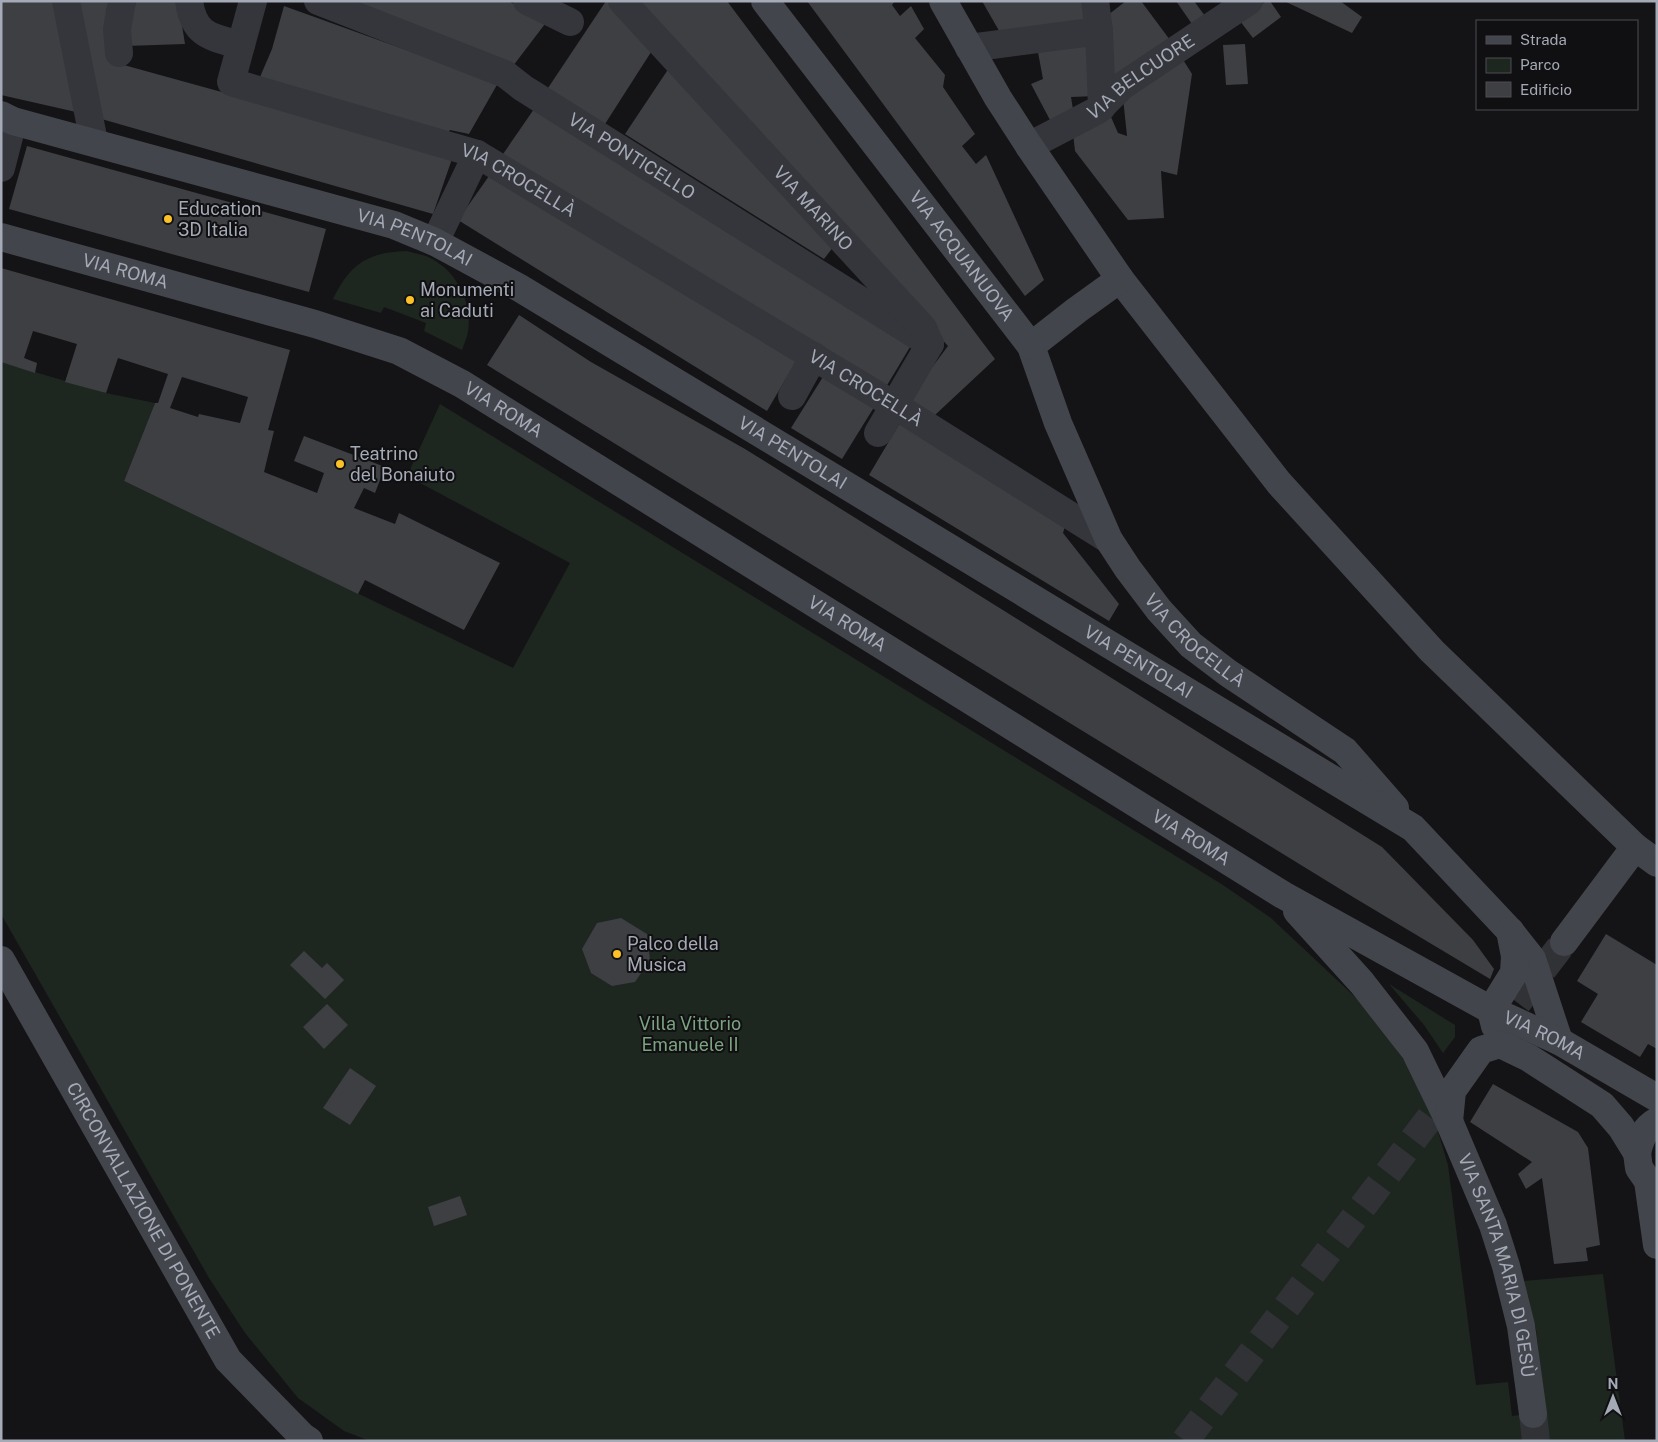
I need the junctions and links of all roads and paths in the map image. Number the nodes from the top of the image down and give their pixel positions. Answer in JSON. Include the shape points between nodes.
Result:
{"nodes":[{"id":1,"x":66,"y":1,"type":"edge"},
{"id":2,"x":122,"y":1,"type":"edge"},
{"id":3,"x":189,"y":1,"type":"edge"},
{"id":4,"x":253,"y":1,"type":"edge"},
{"id":5,"x":318,"y":1,"type":"edge"},
{"id":6,"x":527,"y":1,"type":"edge"},
{"id":7,"x":622,"y":1,"type":"edge"},
{"id":8,"x":765,"y":1,"type":"edge"},
{"id":9,"x":943,"y":1,"type":"edge"},
{"id":10,"x":1095,"y":1,"type":"edge"},
{"id":11,"x":1249,"y":1,"type":"edge"},
{"id":12,"x":570,"y":22,"type":"dead end"},
{"id":13,"x":1098,"y":31,"type":"junction"},
{"id":14,"x":241,"y":45,"type":"junction"},
{"id":15,"x":969,"y":48,"type":"junction"},
{"id":16,"x":119,"y":53,"type":"dead end"},
{"id":17,"x":1102,"y":107,"type":"junction"},
{"id":18,"x":7,"y":118,"type":"edge"},
{"id":19,"x":94,"y":142,"type":"junction"},
{"id":20,"x":1029,"y":146,"type":"junction"},
{"id":21,"x":476,"y":154,"type":"junction"},
{"id":22,"x":1,"y":168,"type":"edge"},
{"id":23,"x":1,"y":237,"type":"edge"},
{"id":24,"x":435,"y":242,"type":"junction"},
{"id":25,"x":1120,"y":279,"type":"junction"},
{"id":26,"x":930,"y":344,"type":"junction"},
{"id":27,"x":1032,"y":346,"type":"junction"},
{"id":28,"x":814,"y":356,"type":"junction"},
{"id":29,"x":792,"y":396,"type":"dead end"},
{"id":30,"x":894,"y":405,"type":"junction"},
{"id":31,"x":878,"y":433,"type":"dead end"},
{"id":32,"x":1109,"y":540,"type":"junction"},
{"id":33,"x":1413,"y":828,"type":"junction"},
{"id":34,"x":1635,"y":847,"type":"junction"},
{"id":35,"x":1657,"y":863,"type":"edge"},
{"id":36,"x":1283,"y":895,"type":"junction"},
{"id":37,"x":1510,"y":931,"type":"junction"},
{"id":38,"x":1564,"y":942,"type":"tunnel mouth"},
{"id":39,"x":1,"y":960,"type":"edge"},
{"id":40,"x":1491,"y":1010,"type":"junction"},
{"id":41,"x":1559,"y":1041,"type":"junction"},
{"id":42,"x":1500,"y":1044,"type":"junction"},
{"id":43,"x":1657,"y":1098,"type":"edge"},
{"id":44,"x":1448,"y":1121,"type":"junction"},
{"id":45,"x":1657,"y":1121,"type":"edge"},
{"id":46,"x":1637,"y":1153,"type":"junction"},
{"id":47,"x":1652,"y":1183,"type":"edge"},
{"id":48,"x":1657,"y":1245,"type":"edge"},
{"id":49,"x":1533,"y":1414,"type":"tunnel mouth"},
{"id":50,"x":309,"y":1441,"type":"edge"}],
"edges":[{"from":1,"to":19,"type":"street"},
{"from":2,"to":16,"type":"street","via":[[117,29]]},
{"from":3,"to":14,"type":"street","via":[[196,25],[210,36]]},
{"from":4,"to":14,"type":"street"},
{"from":5,"to":26,"type":"street","name":"VIA PONTICELLO","via":[[505,74]]},
{"from":6,"to":12,"type":"street"},
{"from":7,"to":26,"type":"street","name":"VIA MARINO","via":[[923,328]]},
{"from":8,"to":27,"type":"street","name":"VIA ACQUANUOVA"},
{"from":9,"to":15,"type":"street"},
{"from":10,"to":13,"type":"street"},
{"from":11,"to":17,"type":"street","name":"VIA BELCUORE","via":[[1122,86]]},
{"from":13,"to":15,"type":"street"},
{"from":13,"to":17,"type":"street"},
{"from":14,"to":21,"type":"street","name":"VIA CROCELLÀ","via":[[231,82]]},
{"from":15,"to":20,"type":"street"},
{"from":17,"to":20,"type":"street","name":"VIA BELCUORE"},
{"from":18,"to":19,"type":"street","name":"VIA PENTOLAI"},
{"from":18,"to":22,"type":"street"},
{"from":19,"to":24,"type":"street","name":"VIA PENTOLAI","via":[[394,225]]},
{"from":20,"to":25,"type":"street"},
{"from":21,"to":24,"type":"street"},
{"from":21,"to":28,"type":"street","name":"VIA CROCELLÀ"},
{"from":23,"to":36,"type":"street","name":"VIA ROMA","via":[[315,324],[399,351],[435,369]]},
{"from":24,"to":33,"type":"street","name":"VIA PENTOLAI","via":[[518,286]]},
{"from":25,"to":27,"type":"street"},
{"from":25,"to":34,"type":"street","via":[[1279,483],[1432,651]]},
{"from":26,"to":30,"type":"street"},
{"from":27,"to":32,"type":"street","name":"VIA ACQUANUOVA","via":[[1058,423]]},
{"from":28,"to":29,"type":"street"},
{"from":28,"to":30,"type":"street","name":"VIA CROCELLÀ"},
{"from":30,"to":31,"type":"street"},
{"from":30,"to":32,"type":"street","name":"VIA CROCELLÀ"},
{"from":32,"to":33,"type":"street","name":"VIA CROCELLÀ","via":[[1128,570],[1191,645],[1228,674],[1345,751]]},
{"from":33,"to":37,"type":"street","name":"VIA PENTOLAI"},
{"from":34,"to":35,"type":"street"},
{"from":34,"to":38,"type":"street"},
{"from":36,"to":40,"type":"street","name":"VIA ROMA"},
{"from":36,"to":44,"type":"street","name":"VIA SANTA MARIA DI GESÙ","via":[[1362,982],[1415,1051]]},
{"from":37,"to":40,"type":"street","via":[[1515,956],[1514,974]]},
{"from":37,"to":41,"type":"street","name":"VIA PENTOLAI","via":[[1532,959]]},
{"from":39,"to":50,"type":"street","name":"CIRCONVALLAZIONE DI PONENTE","via":[[228,1360]]},
{"from":40,"to":41,"type":"street","name":"VIA ROMA"},
{"from":40,"to":42,"type":"street"},
{"from":41,"to":43,"type":"street","name":"VIA ROMA"},
{"from":42,"to":44,"type":"street","via":[[1482,1050],[1452,1091]]},
{"from":42,"to":46,"type":"street","via":[[1529,1058],[1602,1105]]},
{"from":44,"to":49,"type":"street","name":"VIA SANTA MARIA DI GESÙ","via":[[1493,1225],[1506,1266],[1521,1326]]},
{"from":45,"to":46,"type":"street","via":[[1640,1137]]},
{"from":46,"to":47,"type":"street","via":[[1639,1168]]},
{"from":47,"to":48,"type":"street"}]}
